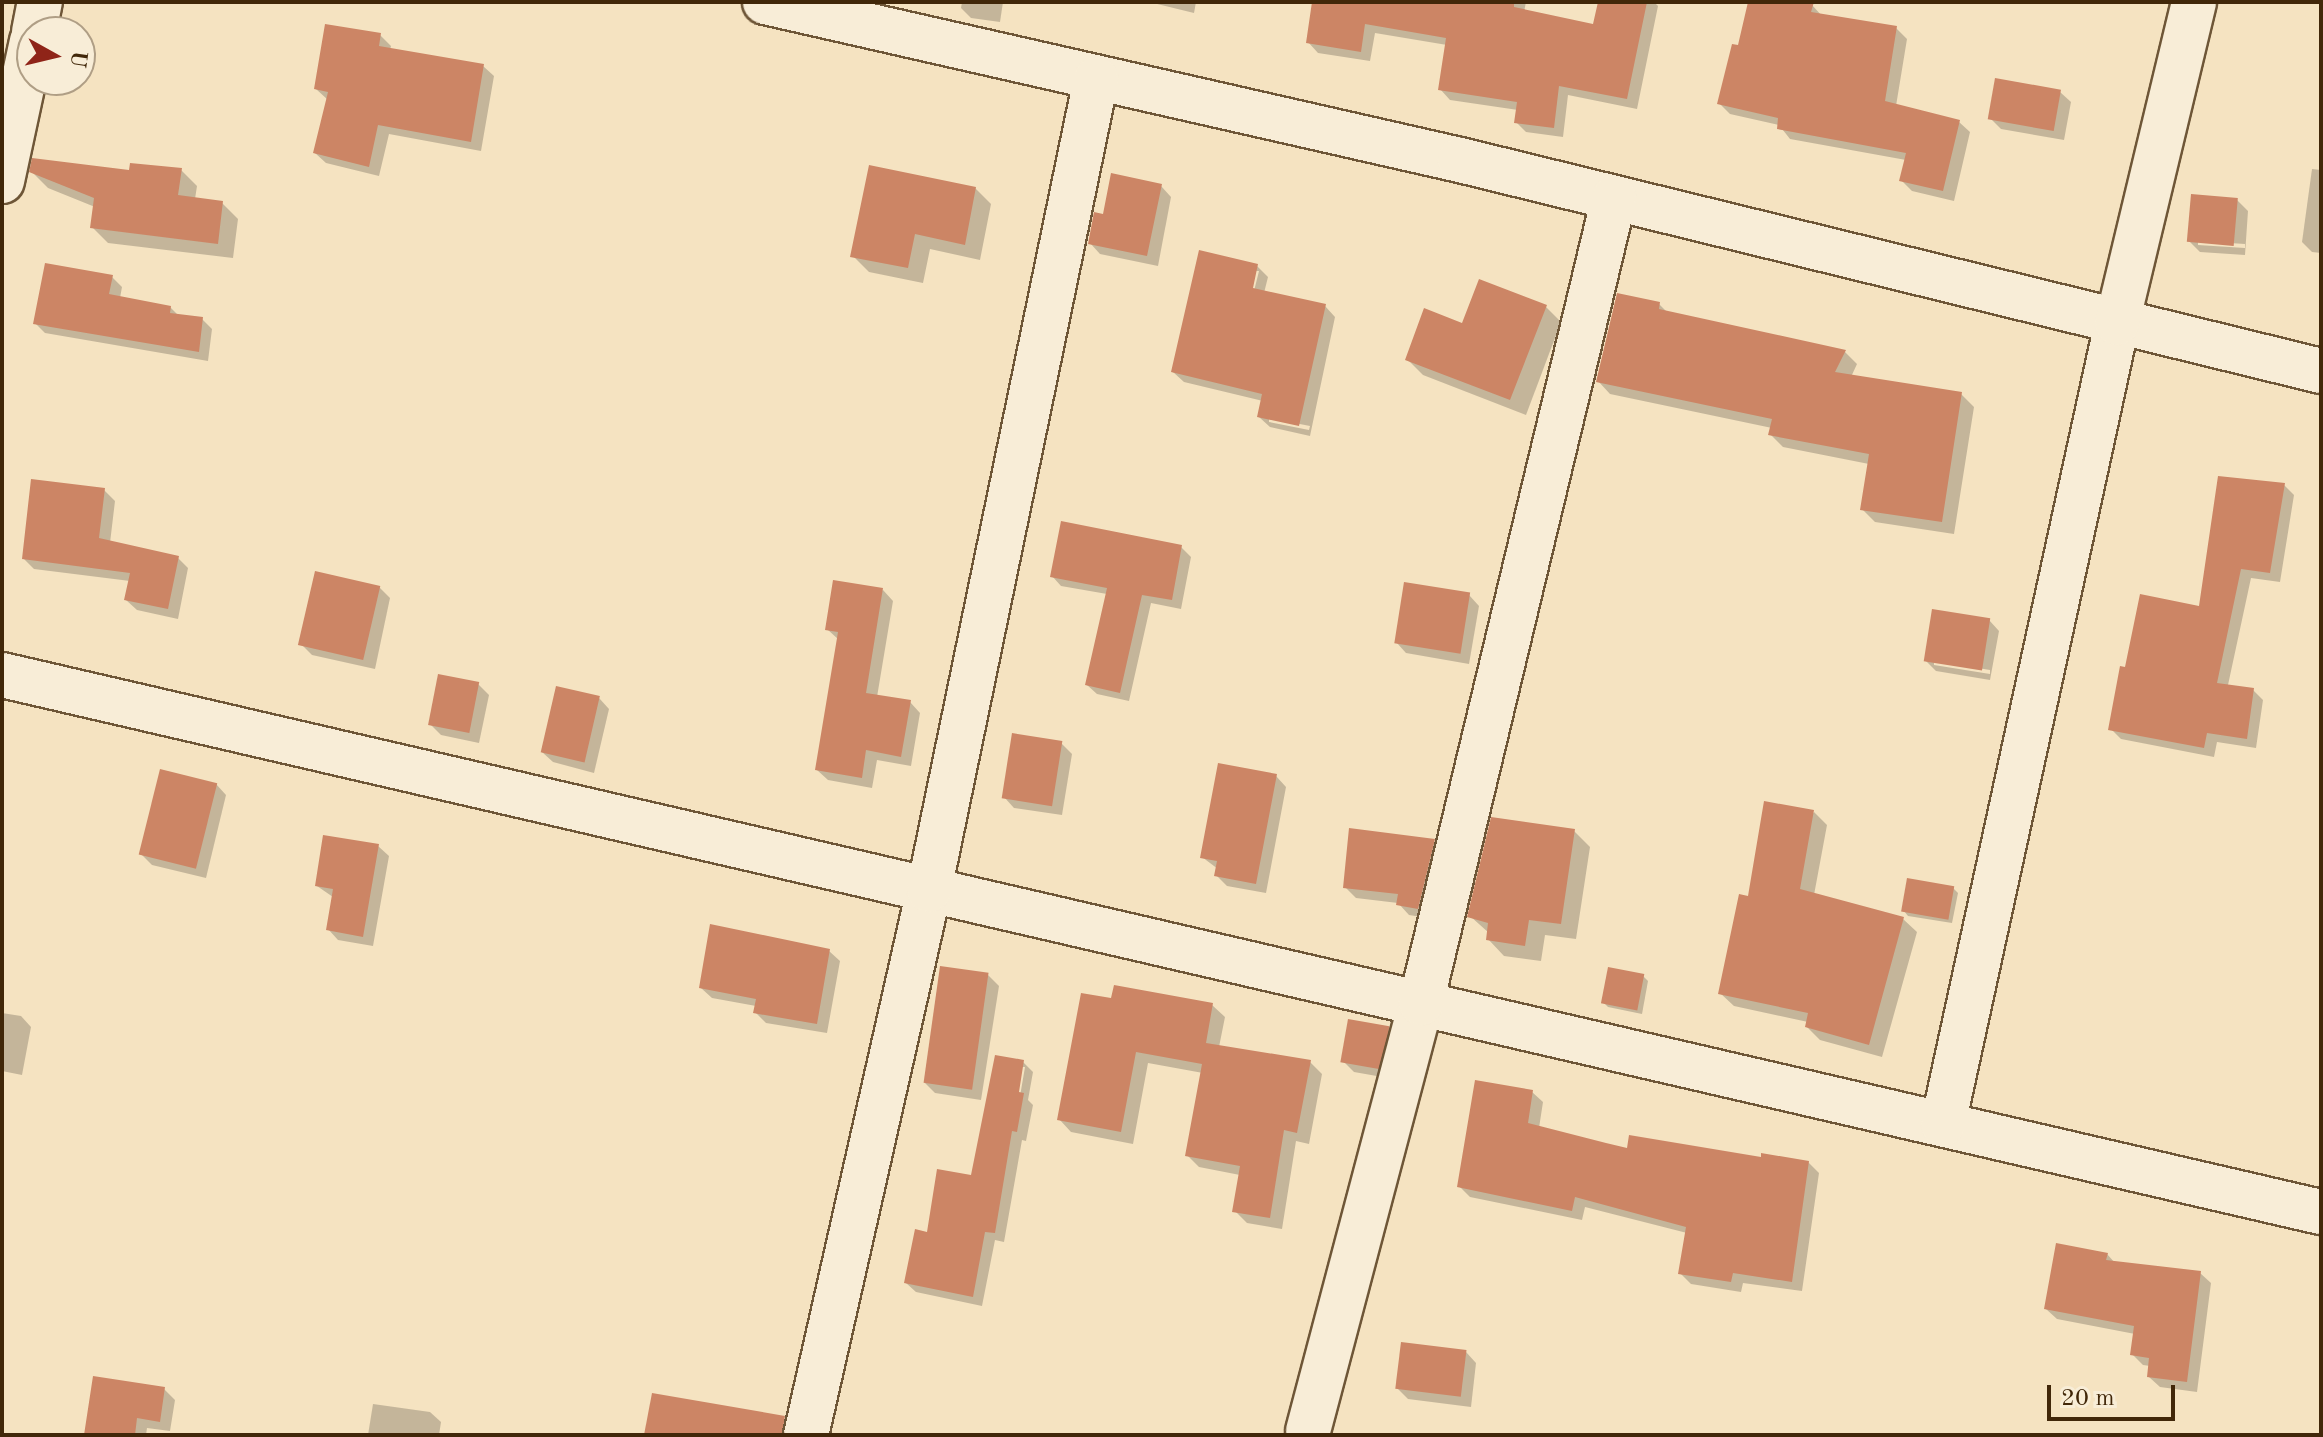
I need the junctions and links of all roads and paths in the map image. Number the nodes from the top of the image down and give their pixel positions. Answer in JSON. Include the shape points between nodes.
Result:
{"nodes":[{"id":1,"x":765,"y":2,"type":"edge"},
{"id":2,"x":2194,"y":2,"type":"edge"},
{"id":3,"x":1096,"y":79,"type":"junction"},
{"id":4,"x":20,"y":96,"type":"edge"},
{"id":5,"x":2,"y":181,"type":"edge"},
{"id":6,"x":1614,"y":198,"type":"junction"},
{"id":7,"x":2117,"y":323,"type":"junction"},
{"id":8,"x":2321,"y":371,"type":"edge"},
{"id":9,"x":2,"y":675,"type":"edge"},
{"id":10,"x":929,"y":890,"type":"junction"},
{"id":11,"x":1421,"y":1003,"type":"junction"},
{"id":12,"x":1943,"y":1124,"type":"junction"},
{"id":13,"x":2321,"y":1212,"type":"edge"},
{"id":14,"x":1308,"y":1431,"type":"dead end"},
{"id":15,"x":806,"y":1435,"type":"edge"}],
"edges":[{"from":1,"to":3,"type":"street"},
{"from":2,"to":7,"type":"street"},
{"from":3,"to":6,"type":"street"},
{"from":3,"to":10,"type":"street"},
{"from":4,"to":5,"type":"street"},
{"from":6,"to":7,"type":"street"},
{"from":6,"to":11,"type":"street"},
{"from":7,"to":8,"type":"street"},
{"from":7,"to":12,"type":"street"},
{"from":9,"to":10,"type":"street"},
{"from":10,"to":11,"type":"street"},
{"from":10,"to":15,"type":"street"},
{"from":11,"to":12,"type":"street"},
{"from":11,"to":14,"type":"street"},
{"from":12,"to":13,"type":"street"}]}
